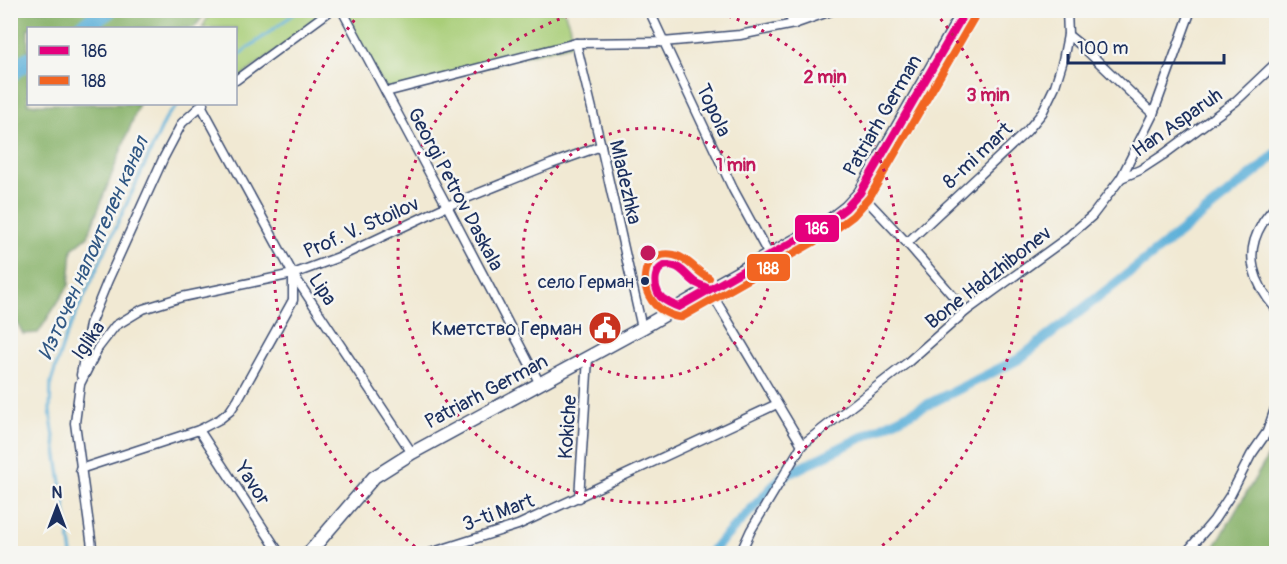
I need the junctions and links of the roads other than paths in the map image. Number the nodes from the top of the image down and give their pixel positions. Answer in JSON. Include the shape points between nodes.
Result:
{"nodes":[{"id":1,"x":331,"y":10,"type":"edge"},
{"id":2,"x":342,"y":10,"type":"edge"},
{"id":3,"x":649,"y":10,"type":"edge"},
{"id":4,"x":786,"y":10,"type":"edge"},
{"id":5,"x":834,"y":10,"type":"edge"},
{"id":6,"x":966,"y":10,"type":"edge"},
{"id":7,"x":1067,"y":10,"type":"edge"},
{"id":8,"x":1191,"y":10,"type":"edge"},
{"id":9,"x":794,"y":24,"type":"junction"},
{"id":10,"x":1068,"y":35,"type":"junction"},
{"id":11,"x":663,"y":42,"type":"junction"},
{"id":12,"x":576,"y":43,"type":"junction"},
{"id":13,"x":1276,"y":63,"type":"edge"},
{"id":14,"x":237,"y":79,"type":"edge"},
{"id":15,"x":386,"y":92,"type":"junction"},
{"id":16,"x":201,"y":105,"type":"edge"},
{"id":17,"x":203,"y":105,"type":"edge"},
{"id":18,"x":1153,"y":114,"type":"junction"},
{"id":19,"x":602,"y":146,"type":"junction"},
{"id":20,"x":1121,"y":178,"type":"junction"},
{"id":21,"x":860,"y":193,"type":"junction"},
{"id":22,"x":1276,"y":205,"type":"edge"},
{"id":23,"x":447,"y":206,"type":"junction"},
{"id":24,"x":907,"y":243,"type":"junction"},
{"id":25,"x":769,"y":255,"type":"junction"},
{"id":26,"x":293,"y":274,"type":"junction"},
{"id":27,"x":709,"y":289,"type":"junction"},
{"id":28,"x":1276,"y":309,"type":"edge"},
{"id":29,"x":966,"y":311,"type":"junction"},
{"id":30,"x":642,"y":328,"type":"junction"},
{"id":31,"x":588,"y":358,"type":"junction"},
{"id":32,"x":80,"y":384,"type":"junction"},
{"id":33,"x":540,"y":384,"type":"junction"},
{"id":34,"x":777,"y":404,"type":"junction"},
{"id":35,"x":1276,"y":406,"type":"edge"},
{"id":36,"x":199,"y":430,"type":"junction"},
{"id":37,"x":802,"y":445,"type":"junction"},
{"id":38,"x":412,"y":453,"type":"junction"},
{"id":39,"x":80,"y":469,"type":"junction"},
{"id":40,"x":579,"y":498,"type":"junction"},
{"id":41,"x":93,"y":554,"type":"edge"},
{"id":42,"x":280,"y":554,"type":"edge"},
{"id":43,"x":308,"y":554,"type":"edge"},
{"id":44,"x":428,"y":554,"type":"edge"},
{"id":45,"x":740,"y":554,"type":"edge"},
{"id":46,"x":1185,"y":554,"type":"edge"}],
"edges":[{"from":1,"to":14,"type":"street"},
{"from":2,"to":15,"type":"street","name":"Georgi Petrov Daskala"},
{"from":3,"to":11,"type":"street","name":"Topola"},
{"from":4,"to":9,"type":"street"},
{"from":5,"to":9,"type":"street"},
{"from":6,"to":21,"type":"street","name":"Patriarh German"},
{"from":7,"to":10,"type":"street","name":"8-mi mart"},
{"from":8,"to":18,"type":"street","name":"Bone Hadzhibonev"},
{"from":9,"to":11,"type":"street","via":[[740,35]]},
{"from":10,"to":18,"type":"street"},
{"from":10,"to":24,"type":"street","name":"8-mi mart","via":[[1064,60],[1042,112],[1027,131]]},
{"from":11,"to":12,"type":"street"},
{"from":11,"to":25,"type":"street","name":"Topola"},
{"from":12,"to":15,"type":"street"},
{"from":12,"to":19,"type":"street","name":"Mladezhka"},
{"from":13,"to":20,"type":"street","name":"Han Asparuh","via":[[1236,101],[1163,155]]},
{"from":15,"to":23,"type":"street","name":"Georgi Petrov Daskala"},
{"from":16,"to":32,"type":"street","via":[[182,123],[163,159],[99,300],[90,324]]},
{"from":17,"to":26,"type":"street","name":"Lipa"},
{"from":18,"to":20,"type":"street","name":"Bone Hadzhibonev"},
{"from":19,"to":23,"type":"street","name":"Prof. V. Stoilov"},
{"from":19,"to":30,"type":"street","name":"Mladezhka"},
{"from":20,"to":29,"type":"street","name":"Bone Hadzhibonev","via":[[1092,216]]},
{"from":21,"to":24,"type":"street"},
{"from":21,"to":25,"type":"street","name":"Patriarh German","via":[[828,222]]},
{"from":22,"to":28,"type":"street","via":[[1262,222],[1254,241],[1252,261],[1256,278]]},
{"from":23,"to":26,"type":"street","name":"Prof. V. Stoilov","via":[[339,257]]},
{"from":23,"to":33,"type":"street","name":"Georgi Petrov Daskala"},
{"from":24,"to":29,"type":"street"},
{"from":25,"to":27,"type":"street","name":"Patriarh German"},
{"from":26,"to":32,"type":"street","name":"Iglika","via":[[143,309],[116,326],[98,348]]},
{"from":26,"to":36,"type":"street","name":"Prof. V. Stoilov","via":[[293,300],[238,399],[220,419]]},
{"from":26,"to":38,"type":"street","name":"Lipa"},
{"from":27,"to":30,"type":"street","name":"Patriarh German"},
{"from":27,"to":34,"type":"street"},
{"from":29,"to":37,"type":"street","name":"Bone Hadzhibonev"},
{"from":30,"to":31,"type":"street","name":"Patriarh German"},
{"from":31,"to":33,"type":"street","name":"Patriarh German"},
{"from":31,"to":40,"type":"street","name":"Kokiche"},
{"from":32,"to":39,"type":"street","name":"Iglika","via":[[75,423]]},
{"from":33,"to":38,"type":"street","name":"Patriarh German"},
{"from":34,"to":37,"type":"street"},
{"from":34,"to":40,"type":"street","name":"3-ti Mart"},
{"from":35,"to":46,"type":"street","via":[[1267,432],[1231,494]]},
{"from":36,"to":39,"type":"street","name":"Prof. V. Stoilov"},
{"from":36,"to":42,"type":"street","name":"Yavor"},
{"from":37,"to":45,"type":"street","name":"Bone Hadzhibonev"},
{"from":38,"to":43,"type":"street","name":"Patriarh German","via":[[374,477]]},
{"from":39,"to":41,"type":"street","name":"Iglika"},
{"from":40,"to":44,"type":"street","name":"3-ti Mart","via":[[518,525]]}]}
